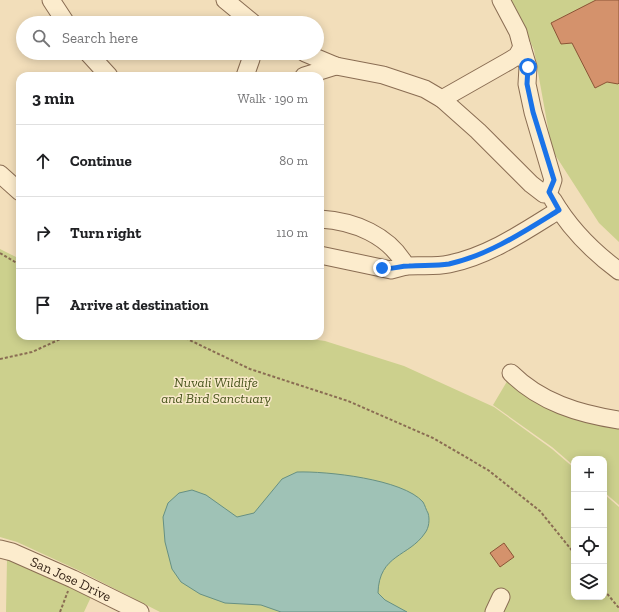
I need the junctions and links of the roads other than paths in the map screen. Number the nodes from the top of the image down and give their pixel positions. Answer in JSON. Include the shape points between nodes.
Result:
{"nodes":[{"id":1,"x":51,"y":0,"type":"edge"},
{"id":2,"x":225,"y":0,"type":"edge"},
{"id":3,"x":501,"y":0,"type":"edge"},
{"id":4,"x":61,"y":16,"type":"edge"},
{"id":5,"x":243,"y":16,"type":"edge"},
{"id":6,"x":522,"y":47,"type":"junction"},
{"id":7,"x":94,"y":60,"type":"edge"},
{"id":8,"x":251,"y":60,"type":"edge"},
{"id":9,"x":322,"y":60,"type":"edge"},
{"id":10,"x":336,"y":66,"type":"junction"},
{"id":11,"x":105,"y":72,"type":"edge"},
{"id":12,"x":246,"y":72,"type":"edge"},
{"id":13,"x":317,"y":72,"type":"edge"},
{"id":14,"x":442,"y":99,"type":"junction"},
{"id":15,"x":0,"y":174,"type":"edge"},
{"id":16,"x":16,"y":188,"type":"edge"},
{"id":17,"x":549,"y":192,"type":"junction"},
{"id":18,"x":559,"y":210,"type":"junction"},
{"id":19,"x":324,"y":219,"type":"edge"},
{"id":20,"x":324,"y":255,"type":"edge"},
{"id":21,"x":406,"y":266,"type":"junction"},
{"id":22,"x":619,"y":271,"type":"edge"},
{"id":23,"x":511,"y":373,"type":"dead end"},
{"id":24,"x":619,"y":420,"type":"edge"},
{"id":25,"x":0,"y":548,"type":"edge"},
{"id":26,"x":140,"y":612,"type":"edge"}],
"edges":[{"from":1,"to":4,"type":"street"},
{"from":2,"to":5,"type":"street"},
{"from":3,"to":6,"type":"street","via":[[518,32]]},
{"from":6,"to":14,"type":"street","via":[[517,56]]},
{"from":6,"to":17,"type":"street","via":[[528,67],[527,84],[533,112],[554,180]]},
{"from":7,"to":11,"type":"street"},
{"from":8,"to":12,"type":"street"},
{"from":9,"to":10,"type":"street"},
{"from":10,"to":13,"type":"street"},
{"from":10,"to":14,"type":"street","via":[[395,79],[425,89]]},
{"from":14,"to":17,"type":"street","via":[[488,140],[531,184],[544,194]]},
{"from":15,"to":16,"type":"street"},
{"from":17,"to":18,"type":"street"},
{"from":18,"to":21,"type":"street","via":[[517,236],[473,256],[448,264]]},
{"from":18,"to":22,"type":"street","via":[[570,227],[595,253]]},
{"from":19,"to":21,"type":"street","via":[[341,220],[384,239],[400,254]]},
{"from":20,"to":21,"type":"street","via":[[391,270]]},
{"from":23,"to":24,"type":"street","via":[[531,390],[568,408],[588,415]]},
{"from":25,"to":26,"type":"street","name":"San Jose Drive"}]}
